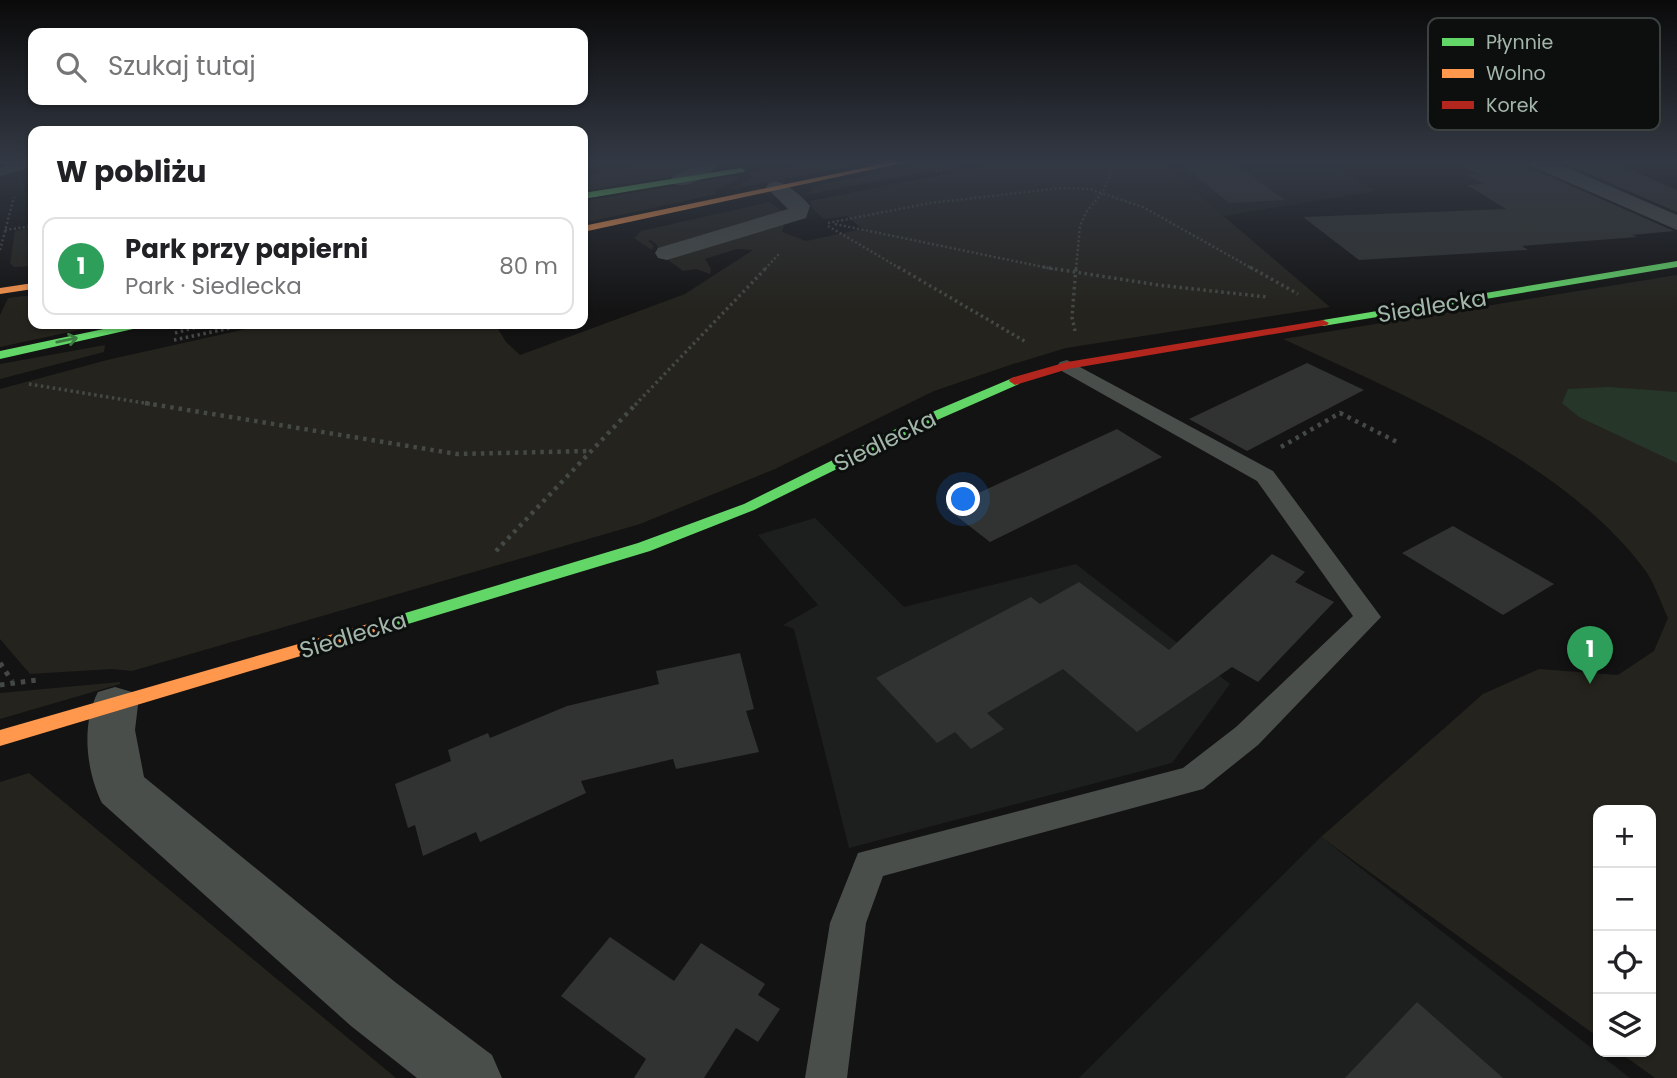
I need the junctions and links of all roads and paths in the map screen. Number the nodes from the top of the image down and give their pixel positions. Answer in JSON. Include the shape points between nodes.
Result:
{"nodes":[{"id":1,"x":10,"y":211,"type":"edge"},
{"id":2,"x":664,"y":211,"type":"edge"},
{"id":3,"x":797,"y":211,"type":"edge"},
{"id":4,"x":800,"y":211,"type":"edge"},
{"id":5,"x":888,"y":211,"type":"edge"},
{"id":6,"x":1087,"y":211,"type":"edge"},
{"id":7,"x":1151,"y":211,"type":"edge"},
{"id":8,"x":1650,"y":211,"type":"edge"},
{"id":9,"x":830,"y":223,"type":"junction"},
{"id":10,"x":1677,"y":223,"type":"edge"},
{"id":11,"x":28,"y":227,"type":"edge"},
{"id":12,"x":588,"y":228,"type":"edge"},
{"id":13,"x":5,"y":230,"type":"junction"},
{"id":14,"x":0,"y":250,"type":"edge"},
{"id":15,"x":667,"y":253,"type":"dead end"},
{"id":16,"x":1677,"y":264,"type":"edge"},
{"id":17,"x":1075,"y":272,"type":"junction"},
{"id":18,"x":28,"y":287,"type":"edge"},
{"id":19,"x":0,"y":291,"type":"edge"},
{"id":20,"x":1271,"y":298,"type":"dead end"},
{"id":21,"x":1345,"y":320,"type":"junction"},
{"id":22,"x":119,"y":329,"type":"edge"},
{"id":23,"x":0,"y":355,"type":"edge"},
{"id":24,"x":1079,"y":364,"type":"junction"},
{"id":25,"x":20,"y":383,"type":"dead end"},
{"id":26,"x":1397,"y":442,"type":"dead end"},
{"id":27,"x":589,"y":451,"type":"junction"},
{"id":28,"x":1248,"y":466,"type":"junction"},
{"id":29,"x":442,"y":609,"type":"junction"},
{"id":30,"x":0,"y":663,"type":"edge"},
{"id":31,"x":12,"y":681,"type":"dead end"},
{"id":32,"x":114,"y":705,"type":"junction"},
{"id":33,"x":0,"y":738,"type":"edge"},
{"id":34,"x":469,"y":1078,"type":"edge"},
{"id":35,"x":826,"y":1078,"type":"edge"}],
"edges":[{"from":1,"to":13,"type":"path"},
{"from":2,"to":12,"type":"street"},
{"from":3,"to":15,"type":"street"},
{"from":4,"to":27,"type":"path","via":[[803,228]]},
{"from":5,"to":9,"type":"path"},
{"from":6,"to":17,"type":"path","via":[[1080,226]]},
{"from":7,"to":21,"type":"path"},
{"from":8,"to":10,"type":"street"},
{"from":9,"to":17,"type":"path"},
{"from":9,"to":24,"type":"path","via":[[825,224]]},
{"from":11,"to":13,"type":"path"},
{"from":13,"to":14,"type":"path"},
{"from":16,"to":21,"type":"street","name":"Siedlecka"},
{"from":17,"to":20,"type":"path","via":[[1176,289]]},
{"from":17,"to":24,"type":"path","via":[[1072,317]]},
{"from":18,"to":19,"type":"street"},
{"from":21,"to":24,"type":"street","name":"Siedlecka"},
{"from":23,"to":22,"type":"street","one_way":true},
{"from":24,"to":28,"type":"lane"},
{"from":24,"to":29,"type":"street","name":"Siedlecka","via":[[1013,382],[749,507],[645,547]]},
{"from":25,"to":27,"type":"path","via":[[457,454]]},
{"from":26,"to":28,"type":"path","via":[[1340,413]]},
{"from":27,"to":29,"type":"path"},
{"from":28,"to":35,"type":"lane","via":[[1265,476],[1368,617],[1247,736],[1192,779],[870,864],[848,923]]},
{"from":29,"to":32,"type":"street","name":"Siedlecka"},
{"from":30,"to":31,"type":"path"},
{"from":32,"to":33,"type":"street","name":"Siedlecka"},
{"from":32,"to":34,"type":"street","via":[[111,730],[120,788],[373,1004]]}]}
